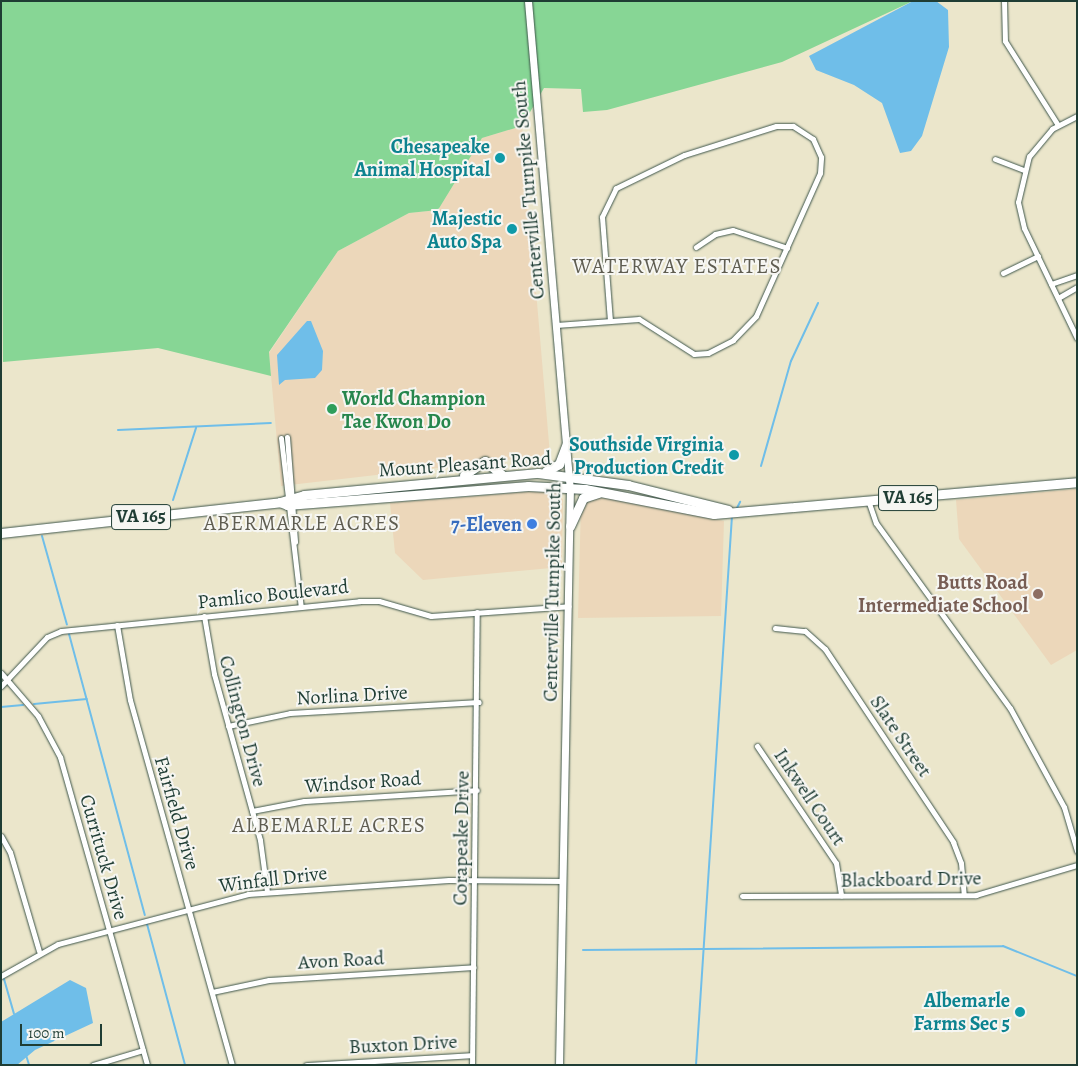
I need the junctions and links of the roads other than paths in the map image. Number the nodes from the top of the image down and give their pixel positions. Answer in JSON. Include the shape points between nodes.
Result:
{"nodes":[{"id":1,"x":528,"y":1,"type":"edge"},
{"id":2,"x":1004,"y":1,"type":"edge"},
{"id":3,"x":1077,"y":116,"type":"edge"},
{"id":4,"x":1058,"y":125,"type":"junction"},
{"id":5,"x":995,"y":159,"type":"dead end"},
{"id":6,"x":1023,"y":170,"type":"junction"},
{"id":7,"x":696,"y":247,"type":"dead end"},
{"id":8,"x":787,"y":248,"type":"junction"},
{"id":9,"x":1038,"y":256,"type":"junction"},
{"id":10,"x":1003,"y":273,"type":"dead end"},
{"id":11,"x":1077,"y":275,"type":"edge"},
{"id":12,"x":1051,"y":284,"type":"junction"},
{"id":13,"x":1077,"y":287,"type":"edge"},
{"id":14,"x":1058,"y":298,"type":"junction"},
{"id":15,"x":610,"y":320,"type":"junction"},
{"id":16,"x":556,"y":325,"type":"junction"},
{"id":17,"x":1077,"y":338,"type":"edge"},
{"id":18,"x":284,"y":437,"type":"dead end"},
{"id":19,"x":567,"y":443,"type":"junction"},
{"id":20,"x":538,"y":472,"type":"junction"},
{"id":21,"x":502,"y":475,"type":"junction"},
{"id":22,"x":570,"y":475,"type":"junction"},
{"id":23,"x":453,"y":480,"type":"junction"},
{"id":24,"x":1077,"y":482,"type":"edge"},
{"id":25,"x":570,"y":487,"type":"junction"},
{"id":26,"x":604,"y":492,"type":"junction"},
{"id":27,"x":451,"y":493,"type":"junction"},
{"id":28,"x":289,"y":501,"type":"junction"},
{"id":29,"x":870,"y":503,"type":"junction"},
{"id":30,"x":739,"y":512,"type":"junction"},
{"id":31,"x":570,"y":526,"type":"junction"},
{"id":32,"x":1,"y":533,"type":"edge"},
{"id":33,"x":569,"y":606,"type":"junction"},
{"id":34,"x":301,"y":607,"type":"junction"},
{"id":35,"x":477,"y":612,"type":"junction"},
{"id":36,"x":204,"y":616,"type":"junction"},
{"id":37,"x":117,"y":625,"type":"junction"},
{"id":38,"x":775,"y":628,"type":"dead end"},
{"id":39,"x":1,"y":673,"type":"edge"},
{"id":40,"x":7,"y":680,"type":"junction"},
{"id":41,"x":1,"y":686,"type":"edge"},
{"id":42,"x":479,"y":702,"type":"junction"},
{"id":43,"x":228,"y":726,"type":"junction"},
{"id":44,"x":757,"y":746,"type":"dead end"},
{"id":45,"x":477,"y":790,"type":"junction"},
{"id":46,"x":252,"y":811,"type":"junction"},
{"id":47,"x":1,"y":836,"type":"edge"},
{"id":48,"x":1077,"y":851,"type":"edge"},
{"id":49,"x":1077,"y":865,"type":"edge"},
{"id":50,"x":475,"y":880,"type":"junction"},
{"id":51,"x":563,"y":881,"type":"junction"},
{"id":52,"x":267,"y":892,"type":"junction"},
{"id":53,"x":742,"y":896,"type":"dead end"},
{"id":54,"x":841,"y":896,"type":"junction"},
{"id":55,"x":964,"y":896,"type":"junction"},
{"id":56,"x":188,"y":908,"type":"junction"},
{"id":57,"x":109,"y":930,"type":"junction"},
{"id":58,"x":39,"y":951,"type":"junction"},
{"id":59,"x":474,"y":967,"type":"junction"},
{"id":60,"x":1,"y":976,"type":"edge"},
{"id":61,"x":212,"y":992,"type":"junction"},
{"id":62,"x":143,"y":1050,"type":"junction"},
{"id":63,"x":472,"y":1055,"type":"junction"},
{"id":64,"x":93,"y":1065,"type":"edge"},
{"id":65,"x":147,"y":1065,"type":"edge"},
{"id":66,"x":232,"y":1065,"type":"edge"},
{"id":67,"x":306,"y":1065,"type":"edge"},
{"id":68,"x":472,"y":1065,"type":"edge"},
{"id":69,"x":559,"y":1065,"type":"edge"}],
"edges":[{"from":1,"to":16,"type":"main road","name":"Centerville Turnpike South"},
{"from":2,"to":4,"type":"street","via":[[1005,41]]},
{"from":3,"to":4,"type":"street"},
{"from":4,"to":6,"type":"street","via":[[1040,141]]},
{"from":5,"to":6,"type":"street"},
{"from":6,"to":9,"type":"street","via":[[1020,214]]},
{"from":7,"to":8,"type":"street","via":[[715,234],[733,230]]},
{"from":8,"to":15,"type":"street","via":[[756,316],[737,337],[715,351],[690,354],[648,322]]},
{"from":8,"to":15,"type":"street","via":[[820,173],[819,151],[809,135],[793,126],[776,126],[684,155],[622,184],[605,202],[602,217]]},
{"from":9,"to":10,"type":"street"},
{"from":9,"to":12,"type":"street"},
{"from":11,"to":12,"type":"street"},
{"from":12,"to":14,"type":"street"},
{"from":13,"to":14,"type":"street"},
{"from":14,"to":17,"type":"street"},
{"from":15,"to":16,"type":"street"},
{"from":16,"to":19,"type":"main road","name":"Centerville Turnpike South"},
{"from":18,"to":28,"type":"street"},
{"from":19,"to":20,"type":"highway","via":[[557,466]]},
{"from":19,"to":22,"type":"main road","name":"Centerville Turnpike South"},
{"from":20,"to":21,"type":"highway","name":"Mount Pleasant Road","number":"VA 165"},
{"from":20,"to":22,"type":"highway","name":"Mount Pleasant Road","number":"VA 165"},
{"from":21,"to":23,"type":"highway","name":"Mount Pleasant Road","number":"VA 165"},
{"from":21,"to":23,"type":"highway","via":[[485,461]]},
{"from":22,"to":25,"type":"main road","name":"Centerville Turnpike South"},
{"from":22,"to":30,"type":"highway","name":"Mount Pleasant Road","number":"VA 165"},
{"from":23,"to":27,"type":"highway"},
{"from":23,"to":28,"type":"highway","name":"Mount Pleasant Road","number":"VA 165"},
{"from":24,"to":29,"type":"highway","name":"Mount Pleasant Road","number":"VA 165"},
{"from":25,"to":26,"type":"highway","name":"Mount Pleasant Road","number":"VA 165"},
{"from":25,"to":27,"type":"highway","name":"Mount Pleasant Road","number":"VA 165"},
{"from":25,"to":31,"type":"main road","name":"Centerville Turnpike South"},
{"from":26,"to":30,"type":"highway","name":"Mount Pleasant Road","number":"VA 165","via":[[693,511]]},
{"from":26,"to":31,"type":"highway","via":[[584,498]]},
{"from":27,"to":28,"type":"highway","name":"Mount Pleasant Road","number":"VA 165"},
{"from":28,"to":32,"type":"highway","name":"Mount Pleasant Road","number":"VA 165"},
{"from":28,"to":34,"type":"street"},
{"from":29,"to":30,"type":"highway","name":"Mount Pleasant Road","number":"VA 165"},
{"from":29,"to":48,"type":"street","via":[[876,523],[1010,708],[1064,807]]},
{"from":31,"to":33,"type":"main road","name":"Centerville Turnpike South"},
{"from":33,"to":35,"type":"street","name":"Pamlico Boulevard"},
{"from":33,"to":51,"type":"main road","name":"Centerville Turnpike South"},
{"from":34,"to":35,"type":"street","name":"Pamlico Boulevard","via":[[367,601],[431,616]]},
{"from":34,"to":36,"type":"street","name":"Pamlico Boulevard"},
{"from":35,"to":42,"type":"street","name":"Corapeake Drive"},
{"from":36,"to":37,"type":"street","name":"Pamlico Boulevard"},
{"from":36,"to":43,"type":"street","name":"Collington Drive"},
{"from":37,"to":40,"type":"street","name":"Pamlico Boulevard","via":[[50,634]]},
{"from":37,"to":56,"type":"street","name":"Fairfield Drive","via":[[130,700]]},
{"from":38,"to":55,"type":"street","name":"Slate Street","via":[[805,631],[825,649],[953,842]]},
{"from":39,"to":40,"type":"street","name":"Currituck Drive"},
{"from":40,"to":41,"type":"street","name":"Pamlico Boulevard"},
{"from":40,"to":57,"type":"street","name":"Currituck Drive","via":[[38,716],[58,751]]},
{"from":42,"to":43,"type":"street","name":"Norlina Drive","via":[[290,713]]},
{"from":42,"to":45,"type":"street","name":"Corapeake Drive"},
{"from":43,"to":46,"type":"street","name":"Collington Drive"},
{"from":44,"to":54,"type":"street","name":"Inkwell Court","via":[[836,863]]},
{"from":45,"to":46,"type":"street","name":"Windsor Road","via":[[304,801]]},
{"from":45,"to":50,"type":"street","name":"Corapeake Drive"},
{"from":46,"to":52,"type":"street","name":"Collington Drive"},
{"from":47,"to":58,"type":"street","via":[[10,852]]},
{"from":49,"to":55,"type":"street","name":"Blackboard Drive","via":[[990,893]]},
{"from":50,"to":51,"type":"street","name":"Winfall Drive"},
{"from":50,"to":52,"type":"street","name":"Winfall Drive"},
{"from":50,"to":59,"type":"street","name":"Corapeake Drive"},
{"from":51,"to":69,"type":"main road","name":"Centerville Turnpike South"},
{"from":52,"to":56,"type":"street","name":"Winfall Drive"},
{"from":53,"to":54,"type":"street","name":"Blackboard Drive"},
{"from":54,"to":55,"type":"street","name":"Blackboard Drive"},
{"from":56,"to":57,"type":"street","name":"Winfall Drive"},
{"from":56,"to":61,"type":"street","name":"Fairfield Drive"},
{"from":57,"to":58,"type":"street","name":"Winfall Drive"},
{"from":57,"to":62,"type":"street","name":"Currituck Drive"},
{"from":58,"to":60,"type":"street","name":"Winfall Drive"},
{"from":59,"to":61,"type":"street","name":"Avon Road","via":[[292,977]]},
{"from":59,"to":63,"type":"street","name":"Corapeake Drive"},
{"from":61,"to":66,"type":"street","name":"Fairfield Drive"},
{"from":62,"to":64,"type":"street"},
{"from":62,"to":65,"type":"street","name":"Currituck Drive"},
{"from":63,"to":67,"type":"street","name":"Buxton Drive"},
{"from":63,"to":68,"type":"street","name":"Corapeake Drive"}]}
